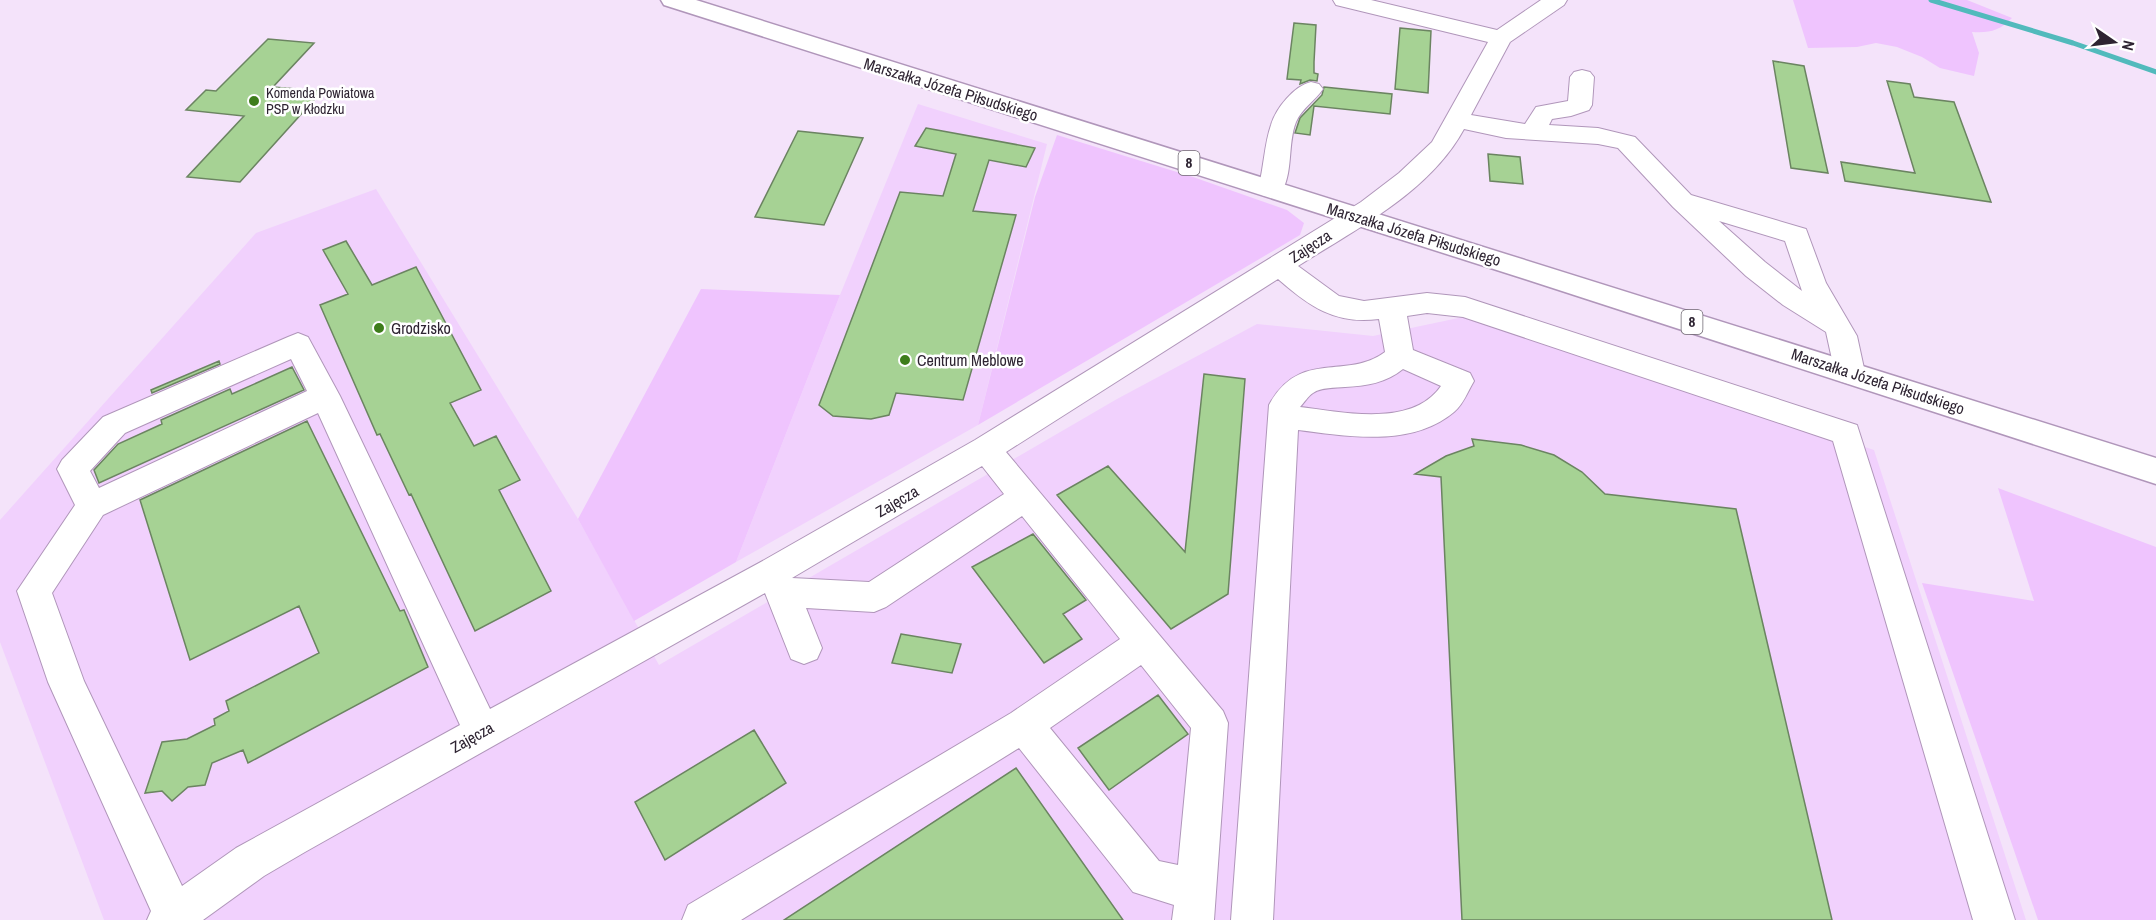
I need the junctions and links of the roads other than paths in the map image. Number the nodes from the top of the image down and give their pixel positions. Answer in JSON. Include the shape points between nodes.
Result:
{"nodes":[{"id":1,"x":672,"y":0,"type":"edge"},
{"id":2,"x":1344,"y":0,"type":"edge"},
{"id":3,"x":1556,"y":0,"type":"edge"},
{"id":4,"x":1501,"y":38,"type":"junction"},
{"id":5,"x":1582,"y":77,"type":"dead end"},
{"id":6,"x":1311,"y":89,"type":"dead end"},
{"id":7,"x":1456,"y":120,"type":"junction"},
{"id":8,"x":1535,"y":132,"type":"junction"},
{"id":9,"x":1271,"y":189,"type":"junction"},
{"id":10,"x":1682,"y":201,"type":"junction"},
{"id":11,"x":1356,"y":216,"type":"junction"},
{"id":12,"x":1280,"y":266,"type":"junction"},
{"id":13,"x":1391,"y":309,"type":"junction"},
{"id":14,"x":1836,"y":325,"type":"junction"},
{"id":15,"x":1400,"y":356,"type":"junction"},
{"id":16,"x":1850,"y":373,"type":"junction"},
{"id":17,"x":325,"y":396,"type":"junction"},
{"id":18,"x":1283,"y":417,"type":"junction"},
{"id":19,"x":986,"y":449,"type":"junction"},
{"id":20,"x":2156,"y":471,"type":"edge"},
{"id":21,"x":1026,"y":496,"type":"junction"},
{"id":22,"x":92,"y":506,"type":"junction"},
{"id":23,"x":777,"y":583,"type":"junction"},
{"id":24,"x":1144,"y":643,"type":"junction"},
{"id":25,"x":804,"y":648,"type":"dead end"},
{"id":26,"x":1024,"y":724,"type":"junction"},
{"id":27,"x":482,"y":731,"type":"junction"},
{"id":28,"x":1195,"y":905,"type":"edge"},
{"id":29,"x":171,"y":918,"type":"edge"},
{"id":30,"x":703,"y":920,"type":"edge"},
{"id":31,"x":1252,"y":920,"type":"edge"},
{"id":32,"x":1994,"y":920,"type":"edge"}],
"edges":[{"from":1,"to":9,"type":"highway","name":"Marszałka Józefa Piłsudskiego","number":"8"},
{"from":2,"to":4,"type":"street"},
{"from":3,"to":4,"type":"street","name":"Zajęcza"},
{"from":4,"to":7,"type":"street","name":"Zajęcza"},
{"from":5,"to":8,"type":"street","via":[[1580,105],[1545,112]]},
{"from":6,"to":9,"type":"street","via":[[1290,109],[1282,124]]},
{"from":7,"to":8,"type":"street"},
{"from":7,"to":11,"type":"street","name":"Zajęcza","via":[[1436,152]]},
{"from":8,"to":10,"type":"street","via":[[1626,142]]},
{"from":9,"to":11,"type":"highway","name":"Marszałka Józefa Piłsudskiego","number":"8"},
{"from":10,"to":14,"type":"street","via":[[1740,258]]},
{"from":10,"to":14,"type":"street","via":[[1797,235],[1812,283]]},
{"from":11,"to":12,"type":"street","name":"Zajęcza"},
{"from":11,"to":16,"type":"highway","name":"Marszałka Józefa Piłsudskiego","number":"8"},
{"from":12,"to":13,"type":"street","via":[[1331,305],[1364,311]]},
{"from":12,"to":19,"type":"street","name":"Zajęcza"},
{"from":13,"to":15,"type":"street"},
{"from":13,"to":32,"type":"street","via":[[1427,303],[1465,307],[1846,433]]},
{"from":14,"to":16,"type":"street","via":[[1843,336]]},
{"from":15,"to":18,"type":"street","via":[[1382,370],[1327,377],[1302,385],[1284,405]]},
{"from":15,"to":18,"type":"street","via":[[1459,381],[1445,403],[1420,419],[1383,425]]},
{"from":16,"to":20,"type":"highway","name":"Marszałka Józefa Piłsudskiego","number":"8"},
{"from":17,"to":22,"type":"street"},
{"from":17,"to":22,"type":"street","via":[[298,344],[114,425],[73,470]]},
{"from":17,"to":27,"type":"street"},
{"from":18,"to":31,"type":"street"},
{"from":19,"to":21,"type":"street"},
{"from":19,"to":23,"type":"street","name":"Zajęcza"},
{"from":21,"to":23,"type":"street","via":[[874,597]]},
{"from":21,"to":24,"type":"street"},
{"from":22,"to":29,"type":"street","via":[[34,591],[44,631],[92,742],[136,828]]},
{"from":23,"to":25,"type":"street"},
{"from":23,"to":27,"type":"street","name":"Zajęcza"},
{"from":24,"to":26,"type":"street"},
{"from":24,"to":28,"type":"street","via":[[1210,723]]},
{"from":26,"to":28,"type":"street","via":[[1147,878]]},
{"from":26,"to":30,"type":"street"},
{"from":27,"to":29,"type":"street","name":"Zajęcza","via":[[258,857]]}]}
